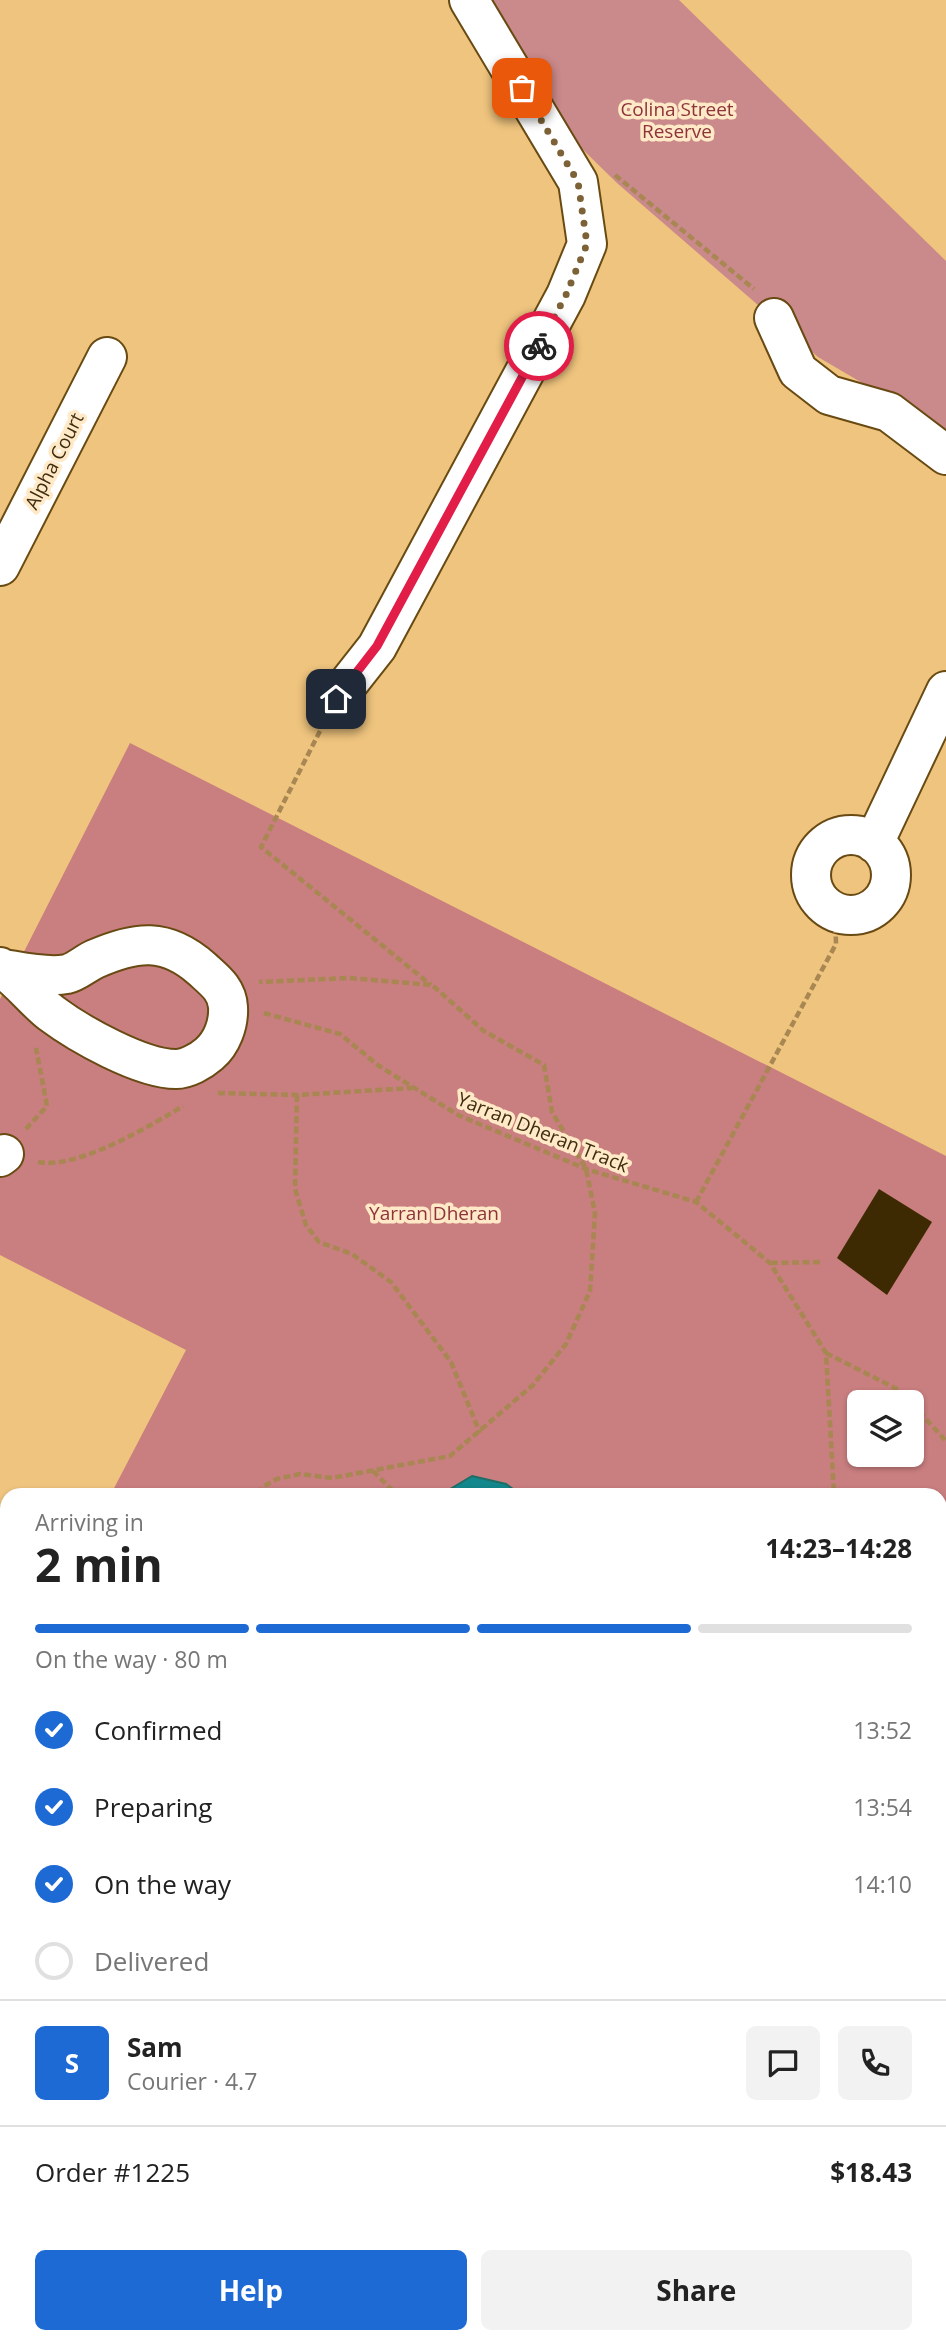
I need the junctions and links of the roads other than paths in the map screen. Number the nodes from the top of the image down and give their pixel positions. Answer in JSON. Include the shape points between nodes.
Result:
{"nodes":[{"id":1,"x":469,"y":0,"type":"edge"},
{"id":2,"x":774,"y":318,"type":"road end"},
{"id":3,"x":107,"y":357,"type":"dead end"},
{"id":4,"x":946,"y":455,"type":"edge"},
{"id":5,"x":0,"y":566,"type":"edge"},
{"id":6,"x":946,"y":691,"type":"edge"},
{"id":7,"x":336,"y":699,"type":"road end"},
{"id":8,"x":874,"y":842,"type":"junction"},
{"id":9,"x":10,"y":975,"type":"edge"}],
"edges":[{"from":1,"to":7,"type":"street","via":[[578,182],[587,244],[566,295],[377,646]]},
{"from":2,"to":4,"type":"street","via":[[798,371],[829,396],[889,412]]},
{"from":3,"to":5,"type":"street","name":"Alpha Court"},
{"from":6,"to":8,"type":"street"},
{"from":8,"to":8,"type":"street","via":[[849,835],[825,846],[816,856],[811,882],[824,905],[835,912],[860,914],[882,900],[889,889],[889,863]]},
{"from":9,"to":9,"type":"street","via":[[50,1012],[143,1062],[176,1069],[202,1060],[223,1037],[224,996],[196,963],[166,946],[129,945],[67,974]]}]}
